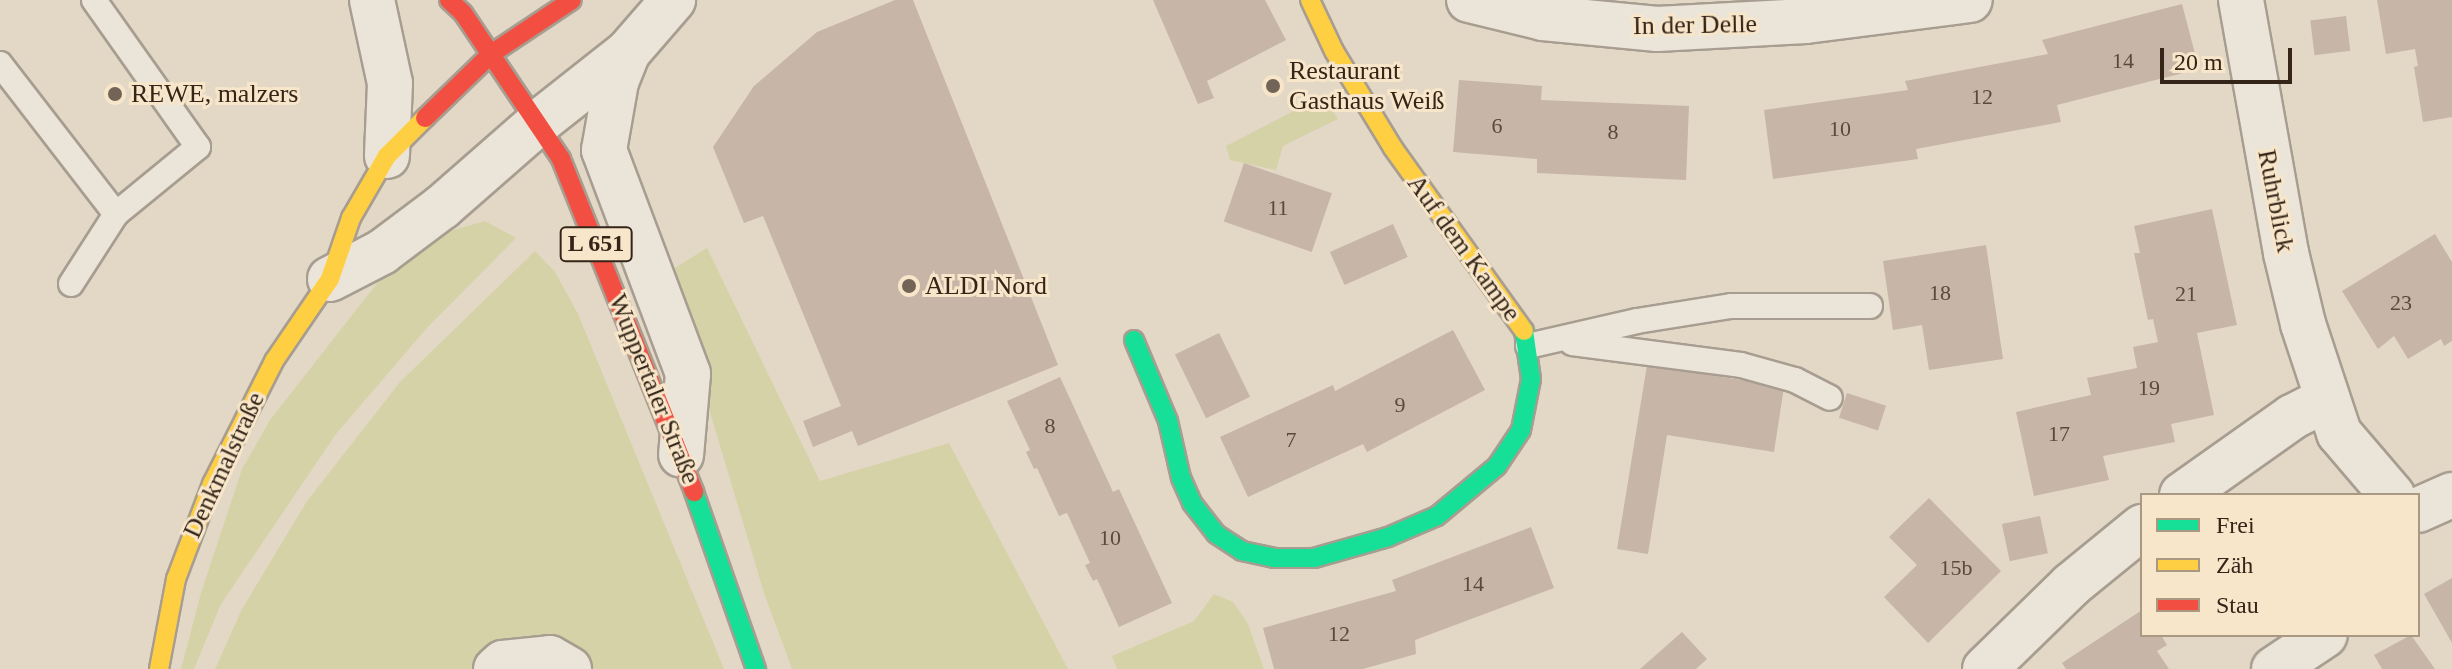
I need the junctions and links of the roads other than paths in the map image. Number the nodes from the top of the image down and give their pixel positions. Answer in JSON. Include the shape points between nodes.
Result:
{"nodes":[{"id":1,"x":94,"y":0,"type":"edge"},
{"id":2,"x":372,"y":0,"type":"edge"},
{"id":3,"x":449,"y":0,"type":"edge"},
{"id":4,"x":572,"y":0,"type":"edge"},
{"id":5,"x":673,"y":0,"type":"edge"},
{"id":6,"x":1310,"y":0,"type":"edge"},
{"id":7,"x":1469,"y":0,"type":"edge"},
{"id":8,"x":1970,"y":0,"type":"edge"},
{"id":9,"x":2241,"y":0,"type":"edge"},
{"id":10,"x":1807,"y":10,"type":"edge"},
{"id":11,"x":628,"y":52,"type":"junction"},
{"id":12,"x":491,"y":54,"type":"junction"},
{"id":13,"x":0,"y":64,"type":"edge"},
{"id":14,"x":538,"y":123,"type":"junction"},
{"id":15,"x":387,"y":156,"type":"junction"},
{"id":16,"x":116,"y":214,"type":"junction"},
{"id":17,"x":330,"y":279,"type":"junction"},
{"id":18,"x":71,"y":284,"type":"dead end"},
{"id":19,"x":1870,"y":306,"type":"dead end"},
{"id":20,"x":1134,"y":340,"type":"dead end"},
{"id":21,"x":1556,"y":342,"type":"junction"},
{"id":22,"x":1528,"y":346,"type":"junction"},
{"id":23,"x":1830,"y":398,"type":"dead end"},
{"id":24,"x":2327,"y":399,"type":"junction"},
{"id":25,"x":681,"y":455,"type":"junction"},
{"id":26,"x":2185,"y":493,"type":"edge"},
{"id":27,"x":2390,"y":493,"type":"edge"},
{"id":28,"x":2452,"y":495,"type":"edge"},
{"id":29,"x":2420,"y":509,"type":"edge"},
{"id":30,"x":2140,"y":529,"type":"edge"},
{"id":31,"x":2322,"y":637,"type":"edge"},
{"id":32,"x":159,"y":669,"type":"edge"},
{"id":33,"x":496,"y":669,"type":"edge"},
{"id":34,"x":569,"y":669,"type":"edge"},
{"id":35,"x":756,"y":669,"type":"edge"},
{"id":36,"x":1985,"y":669,"type":"edge"},
{"id":37,"x":2274,"y":669,"type":"edge"}],
"edges":[{"from":1,"to":16,"type":"lane","via":[[198,147]]},
{"from":2,"to":15,"type":"street","name":"Denkmalstraße","via":[[390,83]]},
{"from":3,"to":12,"type":"street","name":"Wuppertaler Straße","number":"L 651"},
{"from":4,"to":12,"type":"street","name":"Denkmalstraße"},
{"from":5,"to":11,"type":"street"},
{"from":6,"to":22,"type":"street","name":"Auf dem Kampe","via":[[1385,137],[1509,306]]},
{"from":7,"to":10,"type":"street","name":"In der Delle","via":[[1543,18],[1636,28]]},
{"from":8,"to":10,"type":"street","name":"In der Delle"},
{"from":9,"to":24,"type":"street","name":"Ruhrblick","via":[[2286,253]]},
{"from":11,"to":14,"type":"street","name":"Denkmalstraße"},
{"from":11,"to":25,"type":"street","via":[[616,82],[604,150],[688,374]]},
{"from":12,"to":14,"type":"street","name":"Wuppertaler Straße","number":"L 651"},
{"from":12,"to":15,"type":"street","name":"Denkmalstraße"},
{"from":13,"to":16,"type":"lane"},
{"from":14,"to":17,"type":"street","name":"Denkmalstraße","via":[[382,252]]},
{"from":14,"to":25,"type":"street","name":"Wuppertaler Straße","number":"L 651","via":[[561,159]]},
{"from":15,"to":17,"type":"street","name":"Denkmalstraße","via":[[351,218]]},
{"from":16,"to":18,"type":"lane"},
{"from":17,"to":32,"type":"street","name":"Denkmalstraße","via":[[274,361],[212,484],[176,579]]},
{"from":19,"to":21,"type":"lane","via":[[1731,306],[1637,321]]},
{"from":20,"to":22,"type":"street","name":"Auf dem Kampe","via":[[1172,434],[1181,478],[1205,522],[1242,551],[1295,559],[1388,537],[1437,516],[1469,492],[1497,466],[1521,430],[1531,379]]},
{"from":21,"to":22,"type":"lane"},
{"from":21,"to":23,"type":"lane","via":[[1741,365],[1795,380]]},
{"from":24,"to":26,"type":"street","via":[[2292,417]]},
{"from":24,"to":27,"type":"street","name":"Ruhrblick","via":[[2339,433]]},
{"from":25,"to":35,"type":"street","name":"Wuppertaler Straße","number":"L 651"},
{"from":28,"to":29,"type":"street"},
{"from":30,"to":36,"type":"street","via":[[2071,585]]},
{"from":31,"to":37,"type":"street"},
{"from":33,"to":34,"type":"street","via":[[503,663],[550,658]]}]}
